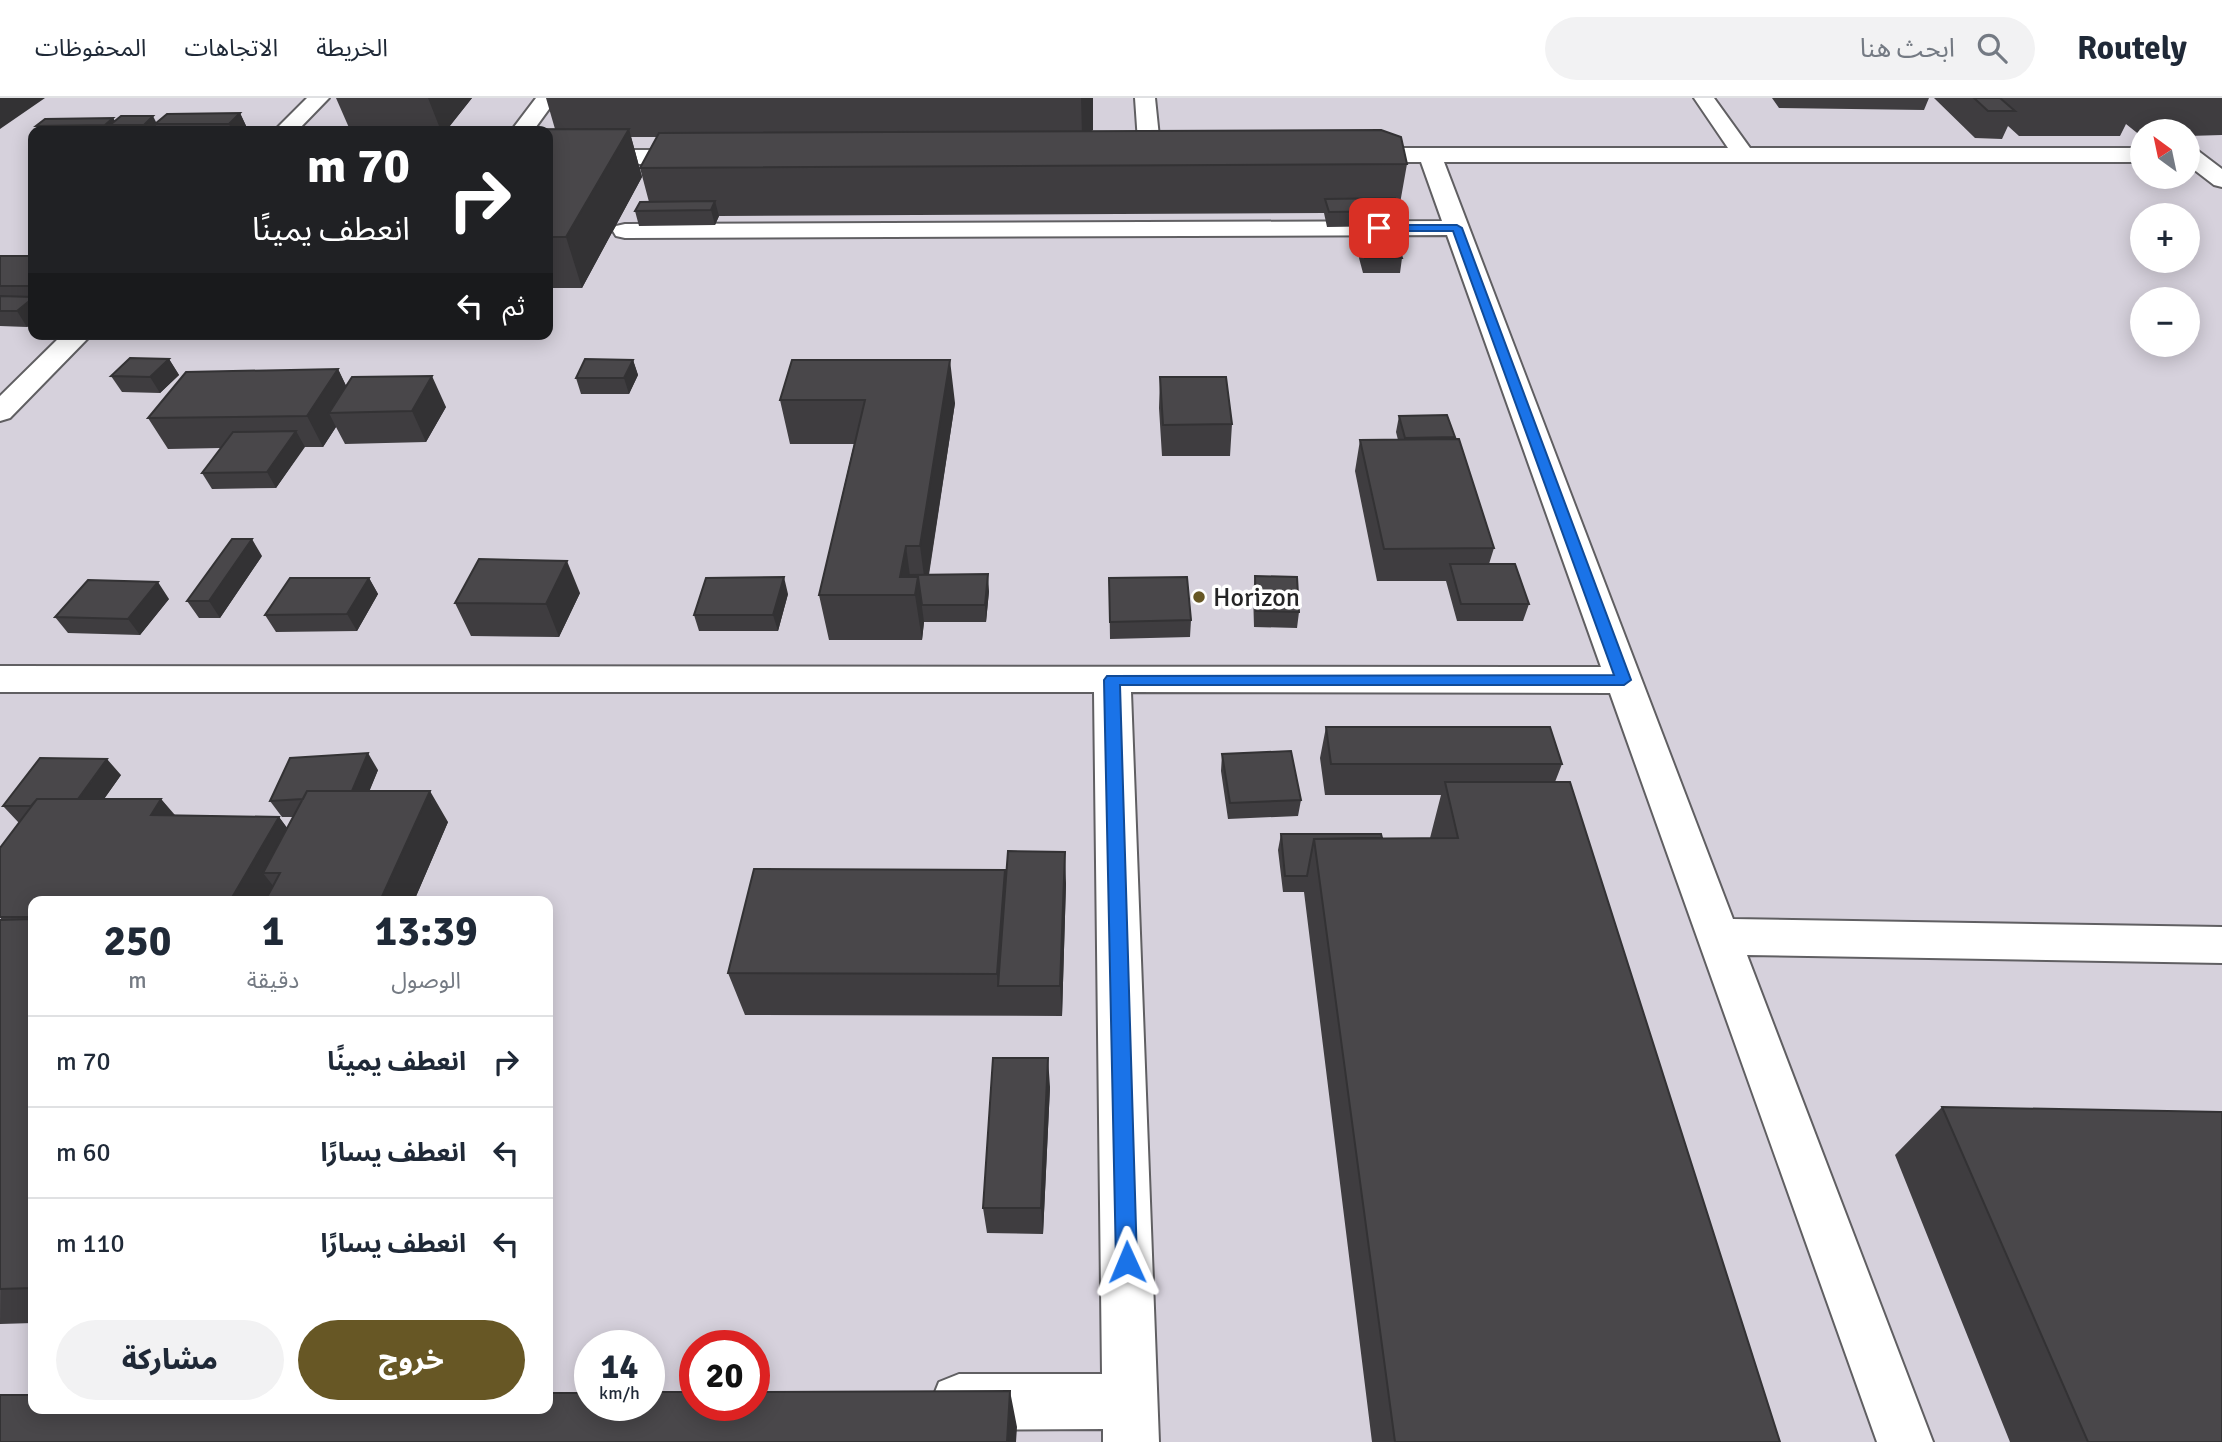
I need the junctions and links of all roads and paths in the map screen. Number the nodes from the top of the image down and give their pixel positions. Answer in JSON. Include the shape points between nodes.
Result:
{"nodes":[{"id":1,"x":319,"y":98,"type":"edge"},
{"id":2,"x":547,"y":98,"type":"edge"},
{"id":3,"x":1145,"y":98,"type":"edge"},
{"id":4,"x":1704,"y":98,"type":"edge"},
{"id":5,"x":290,"y":126,"type":"edge"},
{"id":6,"x":526,"y":126,"type":"edge"},
{"id":7,"x":1337,"y":155,"type":"edge"},
{"id":8,"x":1430,"y":155,"type":"junction"},
{"id":9,"x":1744,"y":155,"type":"junction"},
{"id":10,"x":2130,"y":155,"type":"edge"},
{"id":11,"x":2200,"y":155,"type":"edge"},
{"id":12,"x":2222,"y":155,"type":"edge"},
{"id":13,"x":1122,"y":156,"type":"edge"},
{"id":14,"x":1150,"y":156,"type":"junction"},
{"id":15,"x":1177,"y":156,"type":"edge"},
{"id":16,"x":726,"y":157,"type":"edge"},
{"id":17,"x":553,"y":158,"type":"edge"},
{"id":18,"x":2200,"y":164,"type":"edge"},
{"id":19,"x":2222,"y":180,"type":"edge"},
{"id":20,"x":1457,"y":228,"type":"junction"},
{"id":21,"x":625,"y":232,"type":"dead end"},
{"id":22,"x":73,"y":340,"type":"edge"},
{"id":23,"x":0,"y":412,"type":"edge"},
{"id":24,"x":0,"y":679,"type":"edge"},
{"id":25,"x":1112,"y":680,"type":"junction"},
{"id":26,"x":1624,"y":680,"type":"junction"},
{"id":27,"x":1718,"y":937,"type":"junction"},
{"id":28,"x":2222,"y":945,"type":"edge"},
{"id":29,"x":907,"y":1402,"type":"edge"},
{"id":30,"x":1131,"y":1421,"type":"edge"},
{"id":31,"x":1905,"y":1442,"type":"edge"}],
"edges":[{"from":1,"to":5,"type":"street"},
{"from":2,"to":6,"type":"street"},
{"from":3,"to":14,"type":"street"},
{"from":4,"to":9,"type":"street"},
{"from":7,"to":8,"type":"street"},
{"from":8,"to":9,"type":"street"},
{"from":8,"to":20,"type":"street"},
{"from":9,"to":10,"type":"street"},
{"from":11,"to":12,"type":"street"},
{"from":13,"to":14,"type":"street"},
{"from":14,"to":15,"type":"street"},
{"from":16,"to":17,"type":"street"},
{"from":18,"to":19,"type":"street"},
{"from":20,"to":21,"type":"street"},
{"from":20,"to":26,"type":"street"},
{"from":22,"to":23,"type":"street"},
{"from":24,"to":25,"type":"street"},
{"from":25,"to":26,"type":"street"},
{"from":25,"to":30,"type":"street"},
{"from":26,"to":27,"type":"street"},
{"from":27,"to":28,"type":"street"},
{"from":27,"to":31,"type":"street"},
{"from":29,"to":30,"type":"street"}]}
